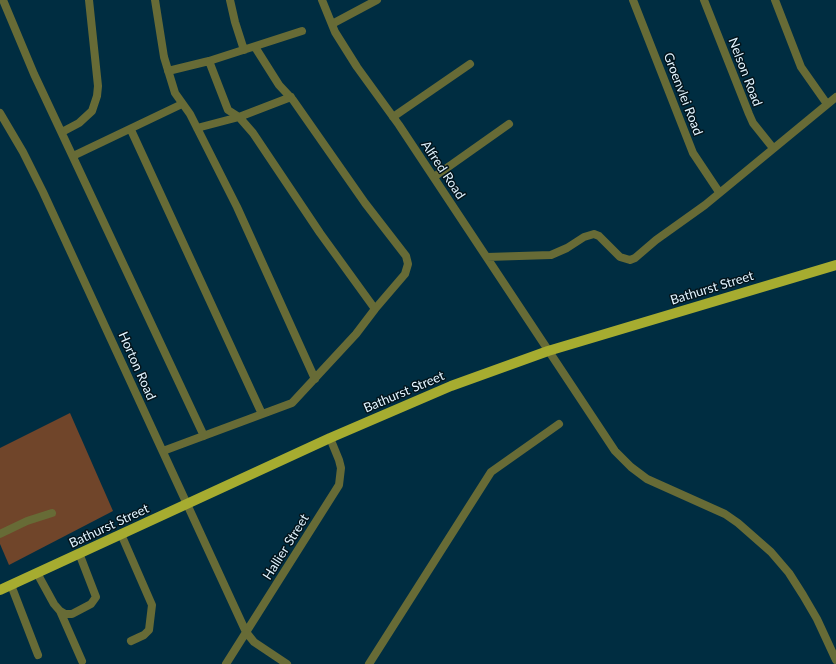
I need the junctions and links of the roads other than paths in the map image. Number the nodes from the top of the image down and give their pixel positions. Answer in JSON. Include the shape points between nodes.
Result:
{"nodes":[{"id":1,"x":3,"y":0,"type":"edge"},
{"id":2,"x":89,"y":0,"type":"edge"},
{"id":3,"x":155,"y":0,"type":"edge"},
{"id":4,"x":230,"y":0,"type":"edge"},
{"id":5,"x":322,"y":0,"type":"edge"},
{"id":6,"x":377,"y":0,"type":"edge"},
{"id":7,"x":633,"y":0,"type":"edge"},
{"id":8,"x":704,"y":0,"type":"edge"},
{"id":9,"x":775,"y":0,"type":"edge"},
{"id":10,"x":332,"y":24,"type":"junction"},
{"id":11,"x":302,"y":31,"type":"dead end"},
{"id":12,"x":255,"y":47,"type":"junction"},
{"id":13,"x":244,"y":50,"type":"junction"},
{"id":14,"x":209,"y":61,"type":"junction"},
{"id":15,"x":470,"y":64,"type":"dead end"},
{"id":16,"x":168,"y":71,"type":"junction"},
{"id":17,"x":291,"y":97,"type":"junction"},
{"id":18,"x":836,"y":97,"type":"edge"},
{"id":19,"x":182,"y":104,"type":"junction"},
{"id":20,"x":827,"y":104,"type":"junction"},
{"id":21,"x":0,"y":112,"type":"edge"},
{"id":22,"x":239,"y":117,"type":"junction"},
{"id":23,"x":393,"y":117,"type":"junction"},
{"id":24,"x":509,"y":124,"type":"dead end"},
{"id":25,"x":197,"y":128,"type":"junction"},
{"id":26,"x":131,"y":130,"type":"junction"},
{"id":27,"x":62,"y":132,"type":"junction"},
{"id":28,"x":773,"y":148,"type":"junction"},
{"id":29,"x":73,"y":156,"type":"junction"},
{"id":30,"x":434,"y":177,"type":"junction"},
{"id":31,"x":719,"y":192,"type":"junction"},
{"id":32,"x":486,"y":257,"type":"junction"},
{"id":33,"x":836,"y":265,"type":"edge"},
{"id":34,"x":375,"y":308,"type":"junction"},
{"id":35,"x":548,"y":351,"type":"junction"},
{"id":36,"x":316,"y":379,"type":"junction"},
{"id":37,"x":262,"y":414,"type":"junction"},
{"id":38,"x":559,"y":424,"type":"dead end"},
{"id":39,"x":204,"y":436,"type":"junction"},
{"id":40,"x":330,"y":438,"type":"junction"},
{"id":41,"x":163,"y":451,"type":"junction"},
{"id":42,"x":188,"y":504,"type":"junction"},
{"id":43,"x":52,"y":514,"type":"dead end"},
{"id":44,"x":0,"y":534,"type":"edge"},
{"id":45,"x":121,"y":534,"type":"junction"},
{"id":46,"x":79,"y":553,"type":"junction"},
{"id":47,"x":37,"y":573,"type":"junction"},
{"id":48,"x":11,"y":585,"type":"junction"},
{"id":49,"x":0,"y":590,"type":"edge"},
{"id":50,"x":60,"y":612,"type":"junction"},
{"id":51,"x":246,"y":632,"type":"junction"},
{"id":52,"x":131,"y":641,"type":"dead end"},
{"id":53,"x":38,"y":655,"type":"dead end"},
{"id":54,"x":836,"y":660,"type":"edge"},
{"id":55,"x":82,"y":661,"type":"dead end"},
{"id":56,"x":226,"y":664,"type":"edge"},
{"id":57,"x":287,"y":664,"type":"edge"},
{"id":58,"x":369,"y":664,"type":"edge"}],
"edges":[{"from":1,"to":27,"type":"street"},
{"from":2,"to":27,"type":"street","via":[[97,96],[92,111],[79,123]]},
{"from":3,"to":16,"type":"street"},
{"from":4,"to":13,"type":"street","via":[[234,22]]},
{"from":5,"to":10,"type":"street","name":"Alfred Road"},
{"from":6,"to":10,"type":"street"},
{"from":7,"to":31,"type":"street","name":"Groenvlei Road","via":[[693,153]]},
{"from":8,"to":28,"type":"street","name":"Nelson Road","via":[[749,114]]},
{"from":9,"to":20,"type":"street","via":[[801,67]]},
{"from":10,"to":23,"type":"street","name":"Alfred Road","via":[[357,67]]},
{"from":11,"to":12,"type":"street"},
{"from":12,"to":13,"type":"street"},
{"from":12,"to":17,"type":"street","via":[[279,85]]},
{"from":13,"to":14,"type":"street"},
{"from":14,"to":16,"type":"street"},
{"from":14,"to":22,"type":"street","via":[[228,110]]},
{"from":15,"to":23,"type":"street"},
{"from":16,"to":19,"type":"street"},
{"from":17,"to":22,"type":"street"},
{"from":17,"to":34,"type":"street","via":[[408,260],[404,274]]},
{"from":18,"to":20,"type":"street"},
{"from":19,"to":25,"type":"street"},
{"from":19,"to":26,"type":"street"},
{"from":20,"to":28,"type":"street"},
{"from":21,"to":41,"type":"street","name":"Horton Road","via":[[43,192]]},
{"from":22,"to":25,"type":"street"},
{"from":22,"to":34,"type":"street","via":[[253,133],[320,233]]},
{"from":23,"to":30,"type":"street","name":"Alfred Road"},
{"from":24,"to":30,"type":"street"},
{"from":25,"to":36,"type":"street","via":[[237,207]]},
{"from":26,"to":29,"type":"street"},
{"from":26,"to":37,"type":"street"},
{"from":27,"to":29,"type":"street"},
{"from":28,"to":31,"type":"street"},
{"from":29,"to":39,"type":"street"},
{"from":30,"to":32,"type":"street","name":"Alfred Road"},
{"from":31,"to":32,"type":"street","via":[[630,260],[620,257],[594,234],[551,254]]},
{"from":32,"to":35,"type":"street","name":"Alfred Road"},
{"from":33,"to":35,"type":"main road","name":"Bathurst Street"},
{"from":34,"to":36,"type":"street","via":[[356,334]]},
{"from":35,"to":40,"type":"main road","name":"Bathurst Street","via":[[451,386]]},
{"from":35,"to":54,"type":"street","name":"Alfred Road","via":[[607,441],[631,467],[653,482],[725,514],[778,559],[811,607]]},
{"from":36,"to":37,"type":"street","via":[[292,404]]},
{"from":37,"to":39,"type":"street"},
{"from":38,"to":58,"type":"street","via":[[491,472]]},
{"from":39,"to":41,"type":"street"},
{"from":40,"to":42,"type":"main road","name":"Bathurst Street"},
{"from":40,"to":51,"type":"street","name":"Hallier Street","via":[[341,468],[338,485]]},
{"from":41,"to":42,"type":"street","name":"Horton Road"},
{"from":42,"to":45,"type":"main road","name":"Bathurst Street"},
{"from":42,"to":51,"type":"street","name":"Horton Road"},
{"from":43,"to":44,"type":"street","via":[[27,521]]},
{"from":45,"to":46,"type":"main road","name":"Bathurst Street"},
{"from":45,"to":52,"type":"street","via":[[152,605],[149,630]]},
{"from":46,"to":47,"type":"main road","name":"Bathurst Street"},
{"from":46,"to":50,"type":"street","via":[[96,594],[95,600],[72,614]]},
{"from":47,"to":48,"type":"main road","name":"Bathurst Street"},
{"from":47,"to":50,"type":"street"},
{"from":48,"to":49,"type":"main road","name":"Bathurst Street"},
{"from":48,"to":53,"type":"street"},
{"from":50,"to":55,"type":"street"},
{"from":51,"to":56,"type":"street","name":"Hallier Street"},
{"from":51,"to":57,"type":"street","via":[[254,642]]}]}
